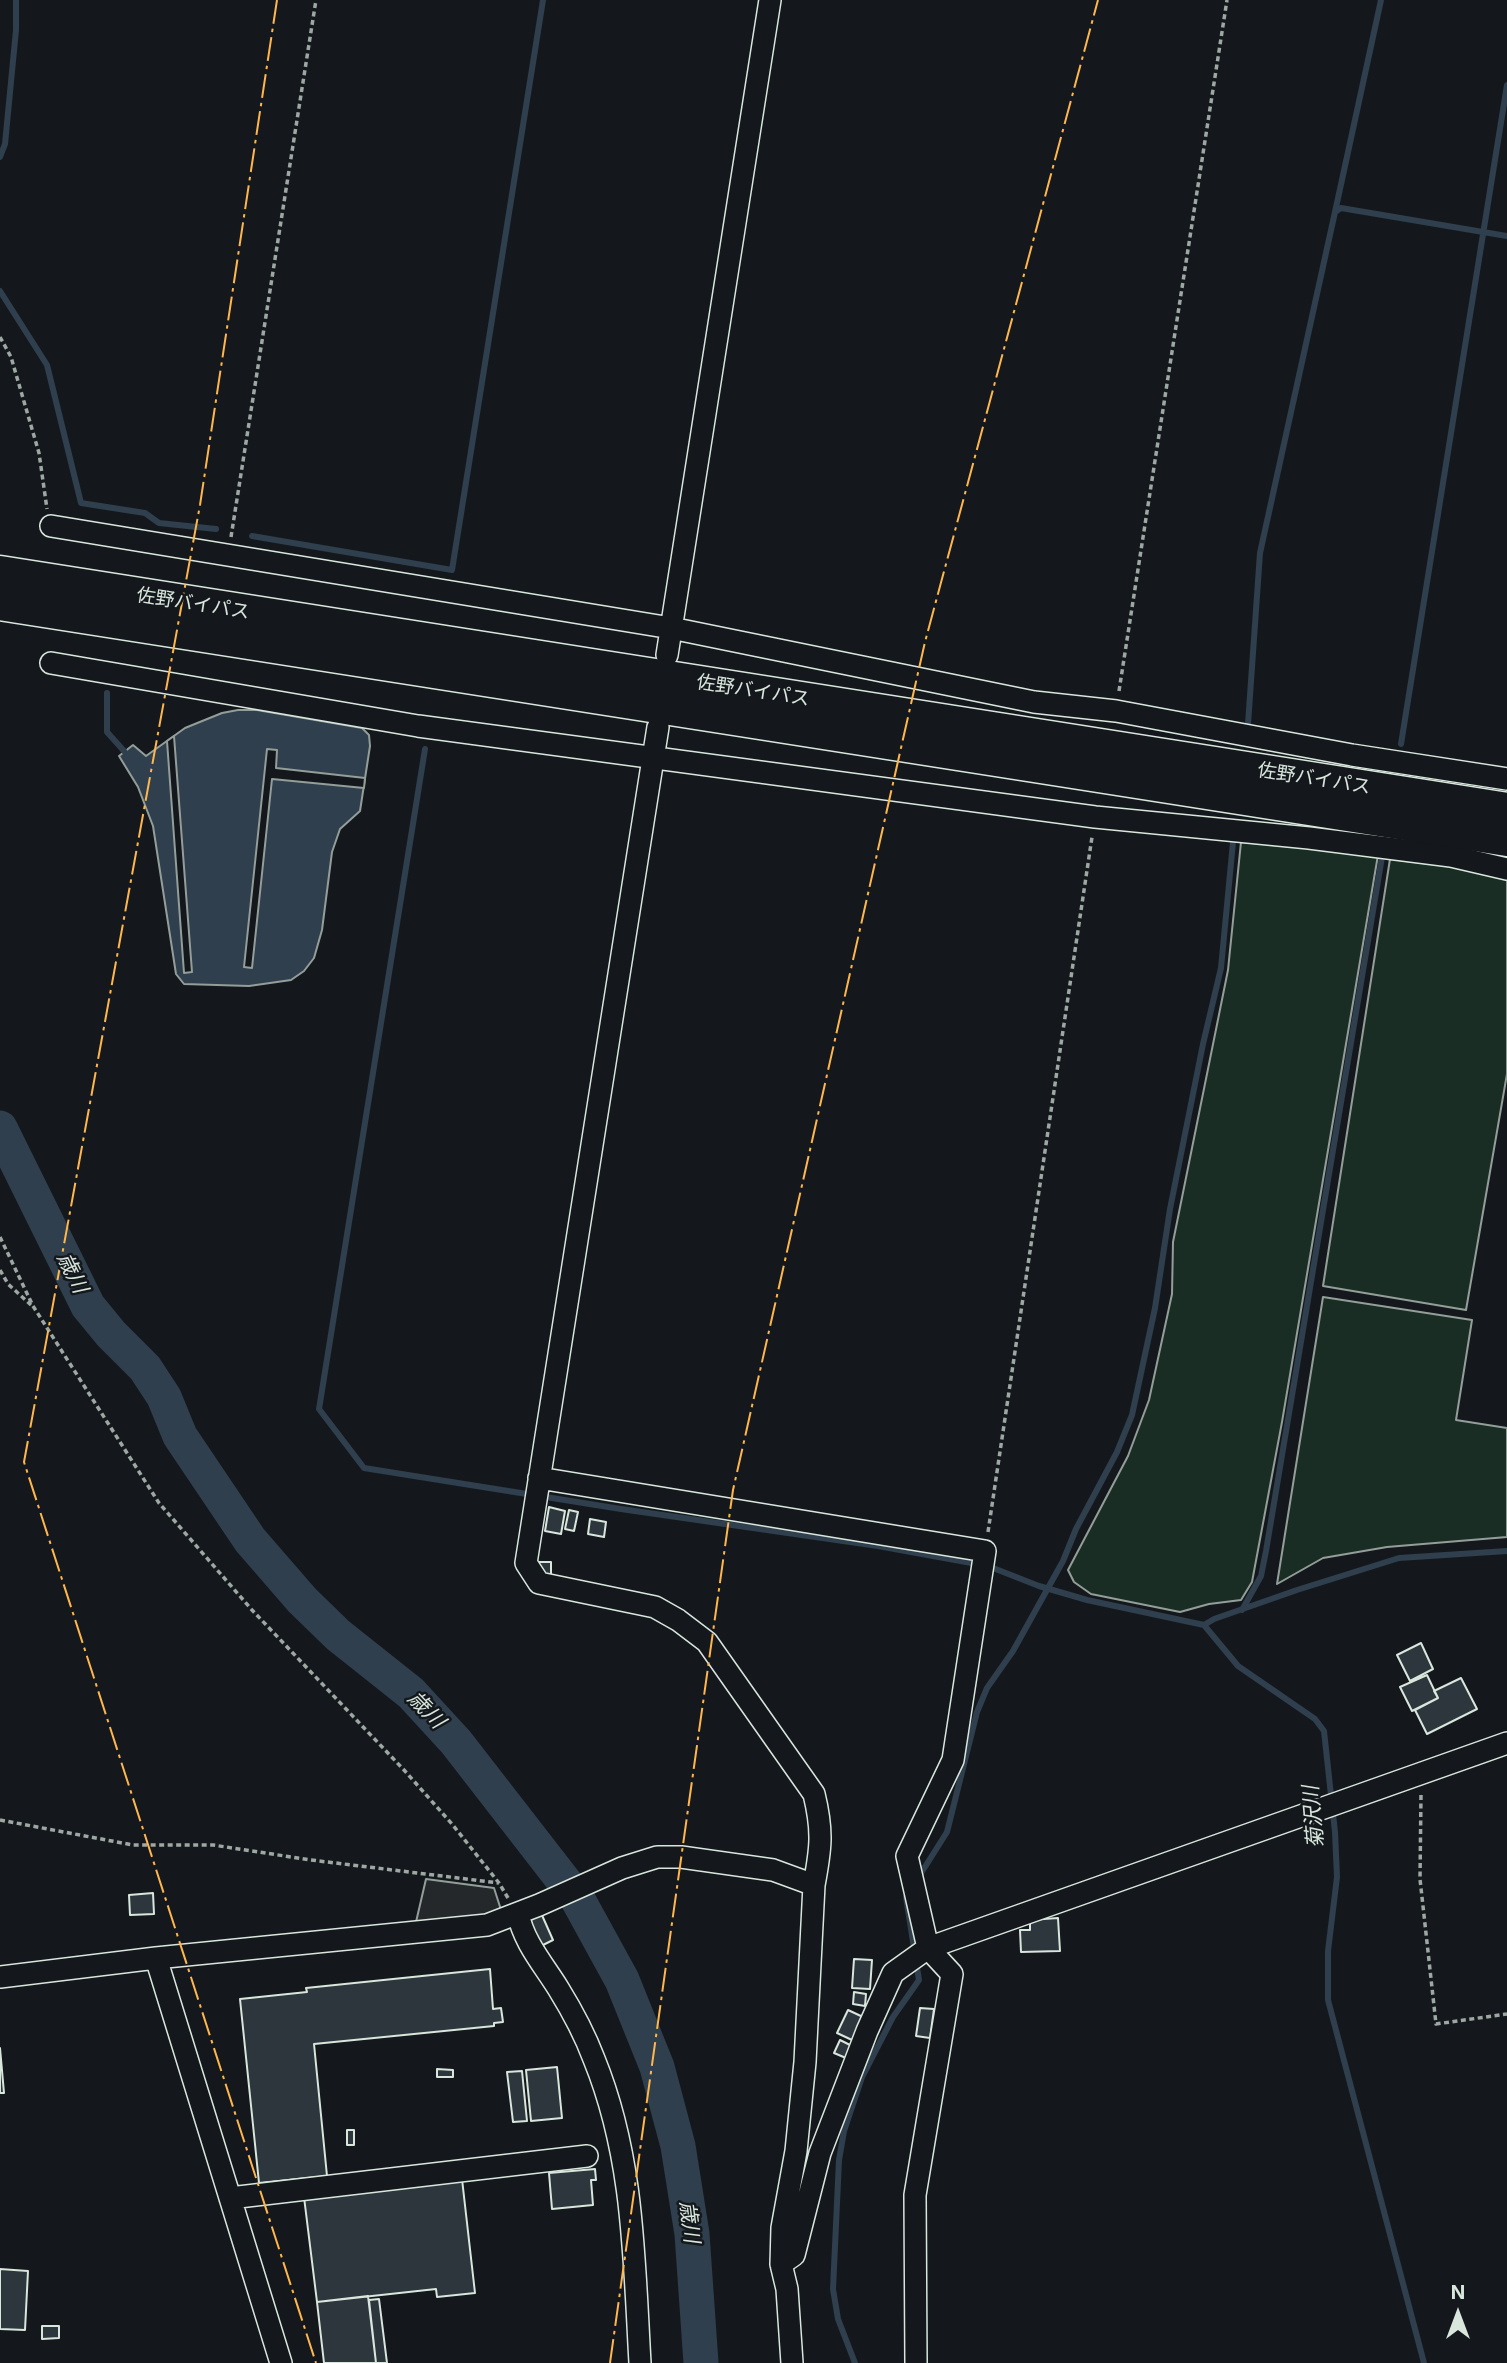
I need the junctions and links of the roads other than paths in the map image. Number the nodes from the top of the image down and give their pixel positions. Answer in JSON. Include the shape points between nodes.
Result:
{"nodes":[{"id":1,"x":770,"y":0,"type":"edge"},
{"id":2,"x":51,"y":526,"type":"road end"},
{"id":3,"x":0,"y":572,"type":"edge"},
{"id":4,"x":0,"y":604,"type":"edge"},
{"id":5,"x":671,"y":628,"type":"junction"},
{"id":6,"x":667,"y":655,"type":"dead end"},
{"id":7,"x":51,"y":663,"type":"dead end"},
{"id":8,"x":658,"y":727,"type":"dead end"},
{"id":9,"x":653,"y":758,"type":"junction"},
{"id":10,"x":1507,"y":779,"type":"edge"},
{"id":11,"x":1507,"y":809,"type":"edge"},
{"id":12,"x":1507,"y":840,"type":"edge"},
{"id":13,"x":1507,"y":869,"type":"edge"},
{"id":14,"x":539,"y":1478,"type":"junction"},
{"id":15,"x":1507,"y":1743,"type":"edge"},
{"id":16,"x":814,"y":1885,"type":"junction"},
{"id":17,"x":518,"y":1913,"type":"junction"},
{"id":18,"x":919,"y":1954,"type":"junction"},
{"id":19,"x":156,"y":1958,"type":"junction"},
{"id":20,"x":0,"y":1977,"type":"edge"},
{"id":21,"x":587,"y":2156,"type":"dead end"},
{"id":22,"x":230,"y":2198,"type":"junction"},
{"id":23,"x":781,"y":2264,"type":"junction"},
{"id":24,"x":281,"y":2363,"type":"edge"},
{"id":25,"x":640,"y":2363,"type":"edge"},
{"id":26,"x":792,"y":2363,"type":"edge"},
{"id":27,"x":916,"y":2363,"type":"edge"}],
"edges":[{"from":1,"to":5,"type":"street"},
{"from":2,"to":5,"type":"street"},
{"from":3,"to":11,"type":"highway","name":"佐野バイパス"},
{"from":4,"to":12,"type":"highway","name":"佐野バイパス"},
{"from":5,"to":6,"type":"street"},
{"from":5,"to":10,"type":"street","via":[[1034,702],[1116,710]]},
{"from":7,"to":9,"type":"street","via":[[418,726]]},
{"from":8,"to":9,"type":"street"},
{"from":9,"to":13,"type":"street","via":[[1094,817],[1451,856]]},
{"from":9,"to":14,"type":"street"},
{"from":14,"to":16,"type":"street","via":[[526,1563],[539,1583],[655,1607],[707,1642],[814,1794],[821,1823]]},
{"from":14,"to":18,"type":"street","via":[[985,1551],[953,1760],[907,1856]]},
{"from":15,"to":18,"type":"street"},
{"from":16,"to":17,"type":"street","via":[[773,1870],[657,1857]]},
{"from":16,"to":23,"type":"street","via":[[805,2062]]},
{"from":17,"to":19,"type":"street","via":[[487,1925]]},
{"from":17,"to":25,"type":"street","via":[[521,1930],[594,2058],[623,2153]]},
{"from":18,"to":23,"type":"street","via":[[893,1973],[867,2031],[820,2153],[794,2255]]},
{"from":18,"to":27,"type":"street","via":[[952,1974],[915,2196]]},
{"from":19,"to":20,"type":"street"},
{"from":19,"to":22,"type":"street"},
{"from":21,"to":22,"type":"street"},
{"from":22,"to":24,"type":"street"},
{"from":23,"to":26,"type":"street"}]}
